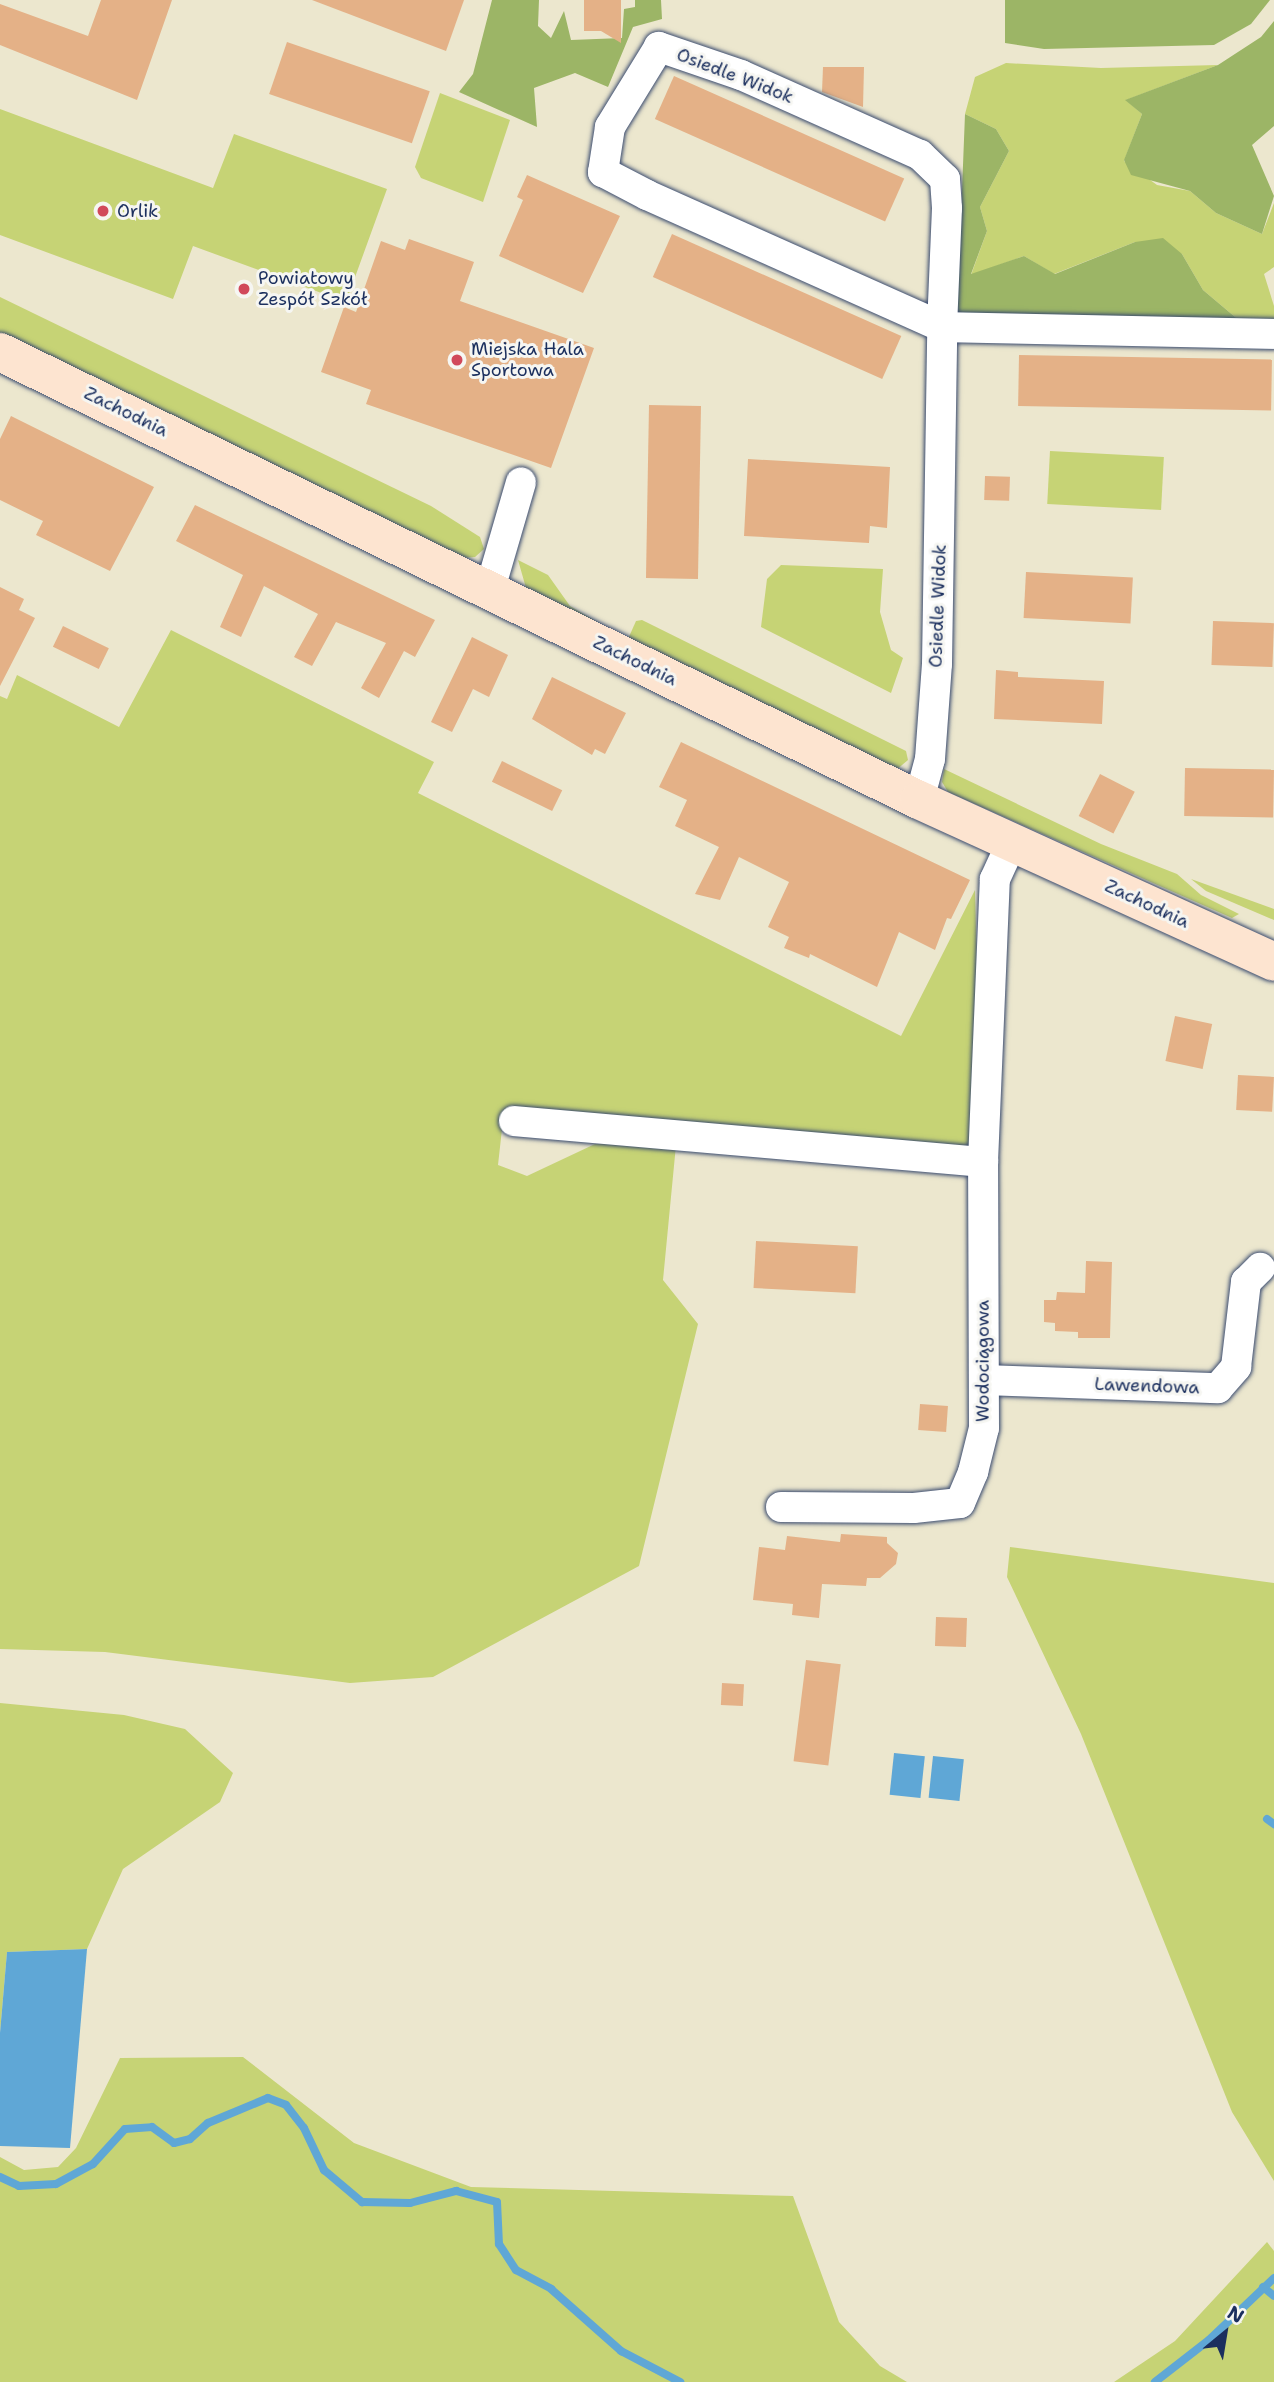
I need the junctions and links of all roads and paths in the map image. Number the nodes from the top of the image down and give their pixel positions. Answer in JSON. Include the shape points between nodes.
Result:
{"nodes":[{"id":1,"x":942,"y":327,"type":"junction"},
{"id":2,"x":1274,"y":334,"type":"edge"},
{"id":3,"x":0,"y":352,"type":"edge"},
{"id":4,"x":521,"y":482,"type":"dead end"},
{"id":5,"x":490,"y":589,"type":"junction"},
{"id":6,"x":919,"y":800,"type":"junction"},
{"id":7,"x":1012,"y":842,"type":"junction"},
{"id":8,"x":1274,"y":962,"type":"edge"},
{"id":9,"x":514,"y":1121,"type":"dead end"},
{"id":10,"x":983,"y":1162,"type":"junction"},
{"id":11,"x":1260,"y":1268,"type":"dead end"},
{"id":12,"x":984,"y":1380,"type":"junction"},
{"id":13,"x":781,"y":1507,"type":"dead end"}],
"edges":[{"from":1,"to":1,"type":"street","name":"Osiedle Widok","via":[[945,178],[928,158],[741,75],[659,47],[610,127],[603,172]]},
{"from":1,"to":2,"type":"street","name":"Osiedle Widok"},
{"from":1,"to":6,"type":"street","name":"Osiedle Widok","via":[[937,664],[931,755]]},
{"from":3,"to":5,"type":"street","name":"Zachodnia"},
{"from":4,"to":5,"type":"street"},
{"from":5,"to":6,"type":"street","name":"Zachodnia"},
{"from":6,"to":7,"type":"street","name":"Zachodnia"},
{"from":7,"to":8,"type":"street","name":"Zachodnia"},
{"from":7,"to":10,"type":"street","name":"Wodociągowa","via":[[995,879]]},
{"from":9,"to":10,"type":"street"},
{"from":10,"to":12,"type":"street","name":"Wodociągowa"},
{"from":11,"to":12,"type":"street","name":"Lawendowa","via":[[1246,1282],[1236,1367],[1218,1388]]},
{"from":12,"to":13,"type":"street","name":"Wodociągowa","via":[[984,1428],[960,1503],[914,1508]]}]}
